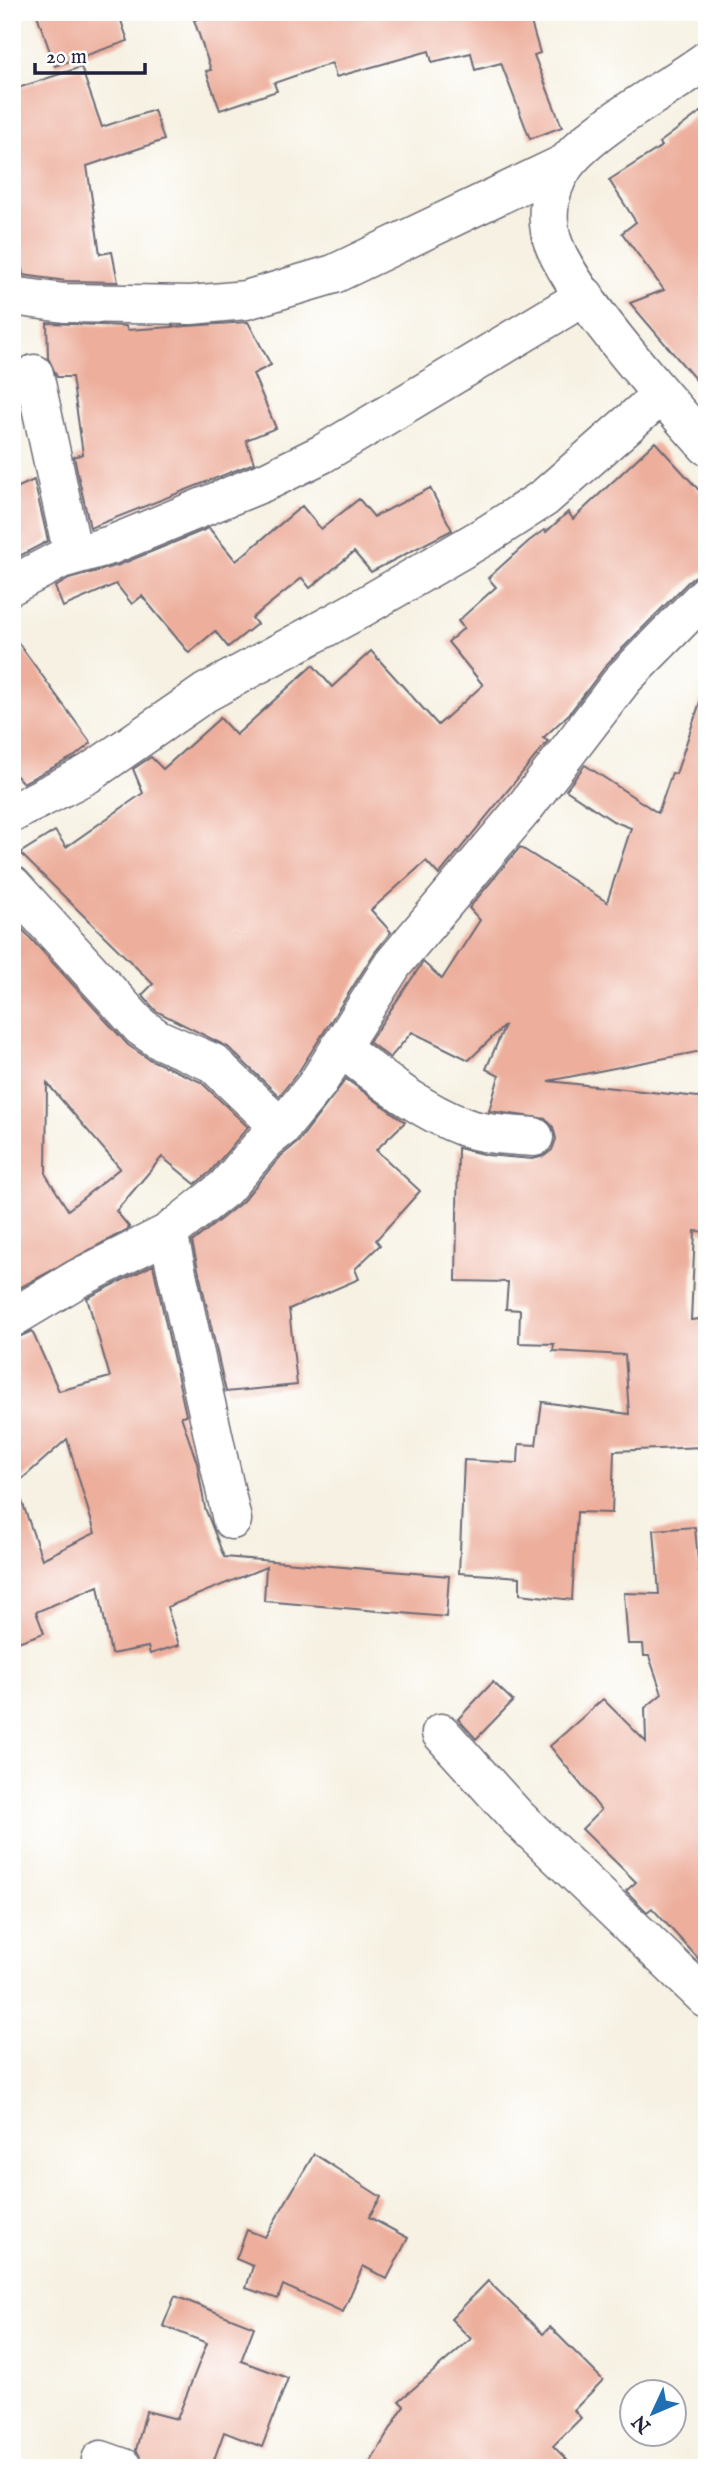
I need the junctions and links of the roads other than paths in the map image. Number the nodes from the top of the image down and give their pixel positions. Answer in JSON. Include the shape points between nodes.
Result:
{"nodes":[{"id":1,"x":707,"y":61,"type":"edge"},
{"id":2,"x":566,"y":163,"type":"junction"},
{"id":3,"x":12,"y":296,"type":"edge"},
{"id":4,"x":585,"y":296,"type":"junction"},
{"id":5,"x":34,"y":374,"type":"dead end"},
{"id":6,"x":662,"y":395,"type":"junction"},
{"id":7,"x":707,"y":446,"type":"edge"},
{"id":8,"x":73,"y":555,"type":"junction"},
{"id":9,"x":12,"y":585,"type":"edge"},
{"id":10,"x":707,"y":594,"type":"edge"},
{"id":11,"x":12,"y":813,"type":"edge"},
{"id":12,"x":12,"y":885,"type":"edge"},
{"id":13,"x":340,"y":1047,"type":"junction"},
{"id":14,"x":281,"y":1128,"type":"junction"},
{"id":15,"x":534,"y":1137,"type":"dead end"},
{"id":16,"x":168,"y":1233,"type":"junction"},
{"id":17,"x":12,"y":1318,"type":"edge"},
{"id":18,"x":232,"y":1520,"type":"dead end"},
{"id":19,"x":441,"y":1733,"type":"dead end"},
{"id":20,"x":704,"y":1991,"type":"edge"}],
"edges":[{"from":1,"to":2,"type":"street","via":[[607,127]]},
{"from":2,"to":3,"type":"street","via":[[334,274],[246,300],[191,305],[64,303]]},
{"from":2,"to":4,"type":"street","via":[[549,201],[550,233]]},
{"from":4,"to":6,"type":"street"},
{"from":4,"to":8,"type":"street","via":[[321,454],[111,545]]},
{"from":5,"to":8,"type":"street"},
{"from":6,"to":7,"type":"street"},
{"from":6,"to":11,"type":"street","via":[[544,498],[490,533],[205,692],[88,775]]},
{"from":8,"to":9,"type":"street"},
{"from":10,"to":13,"type":"street","via":[[624,678],[525,807],[393,964]]},
{"from":12,"to":14,"type":"street","via":[[141,1027],[214,1063]]},
{"from":13,"to":14,"type":"street"},
{"from":13,"to":15,"type":"street","via":[[437,1115],[466,1128]]},
{"from":14,"to":16,"type":"street","via":[[225,1188]]},
{"from":16,"to":17,"type":"street"},
{"from":16,"to":18,"type":"street"},
{"from":19,"to":20,"type":"street","via":[[517,1817]]}]}
